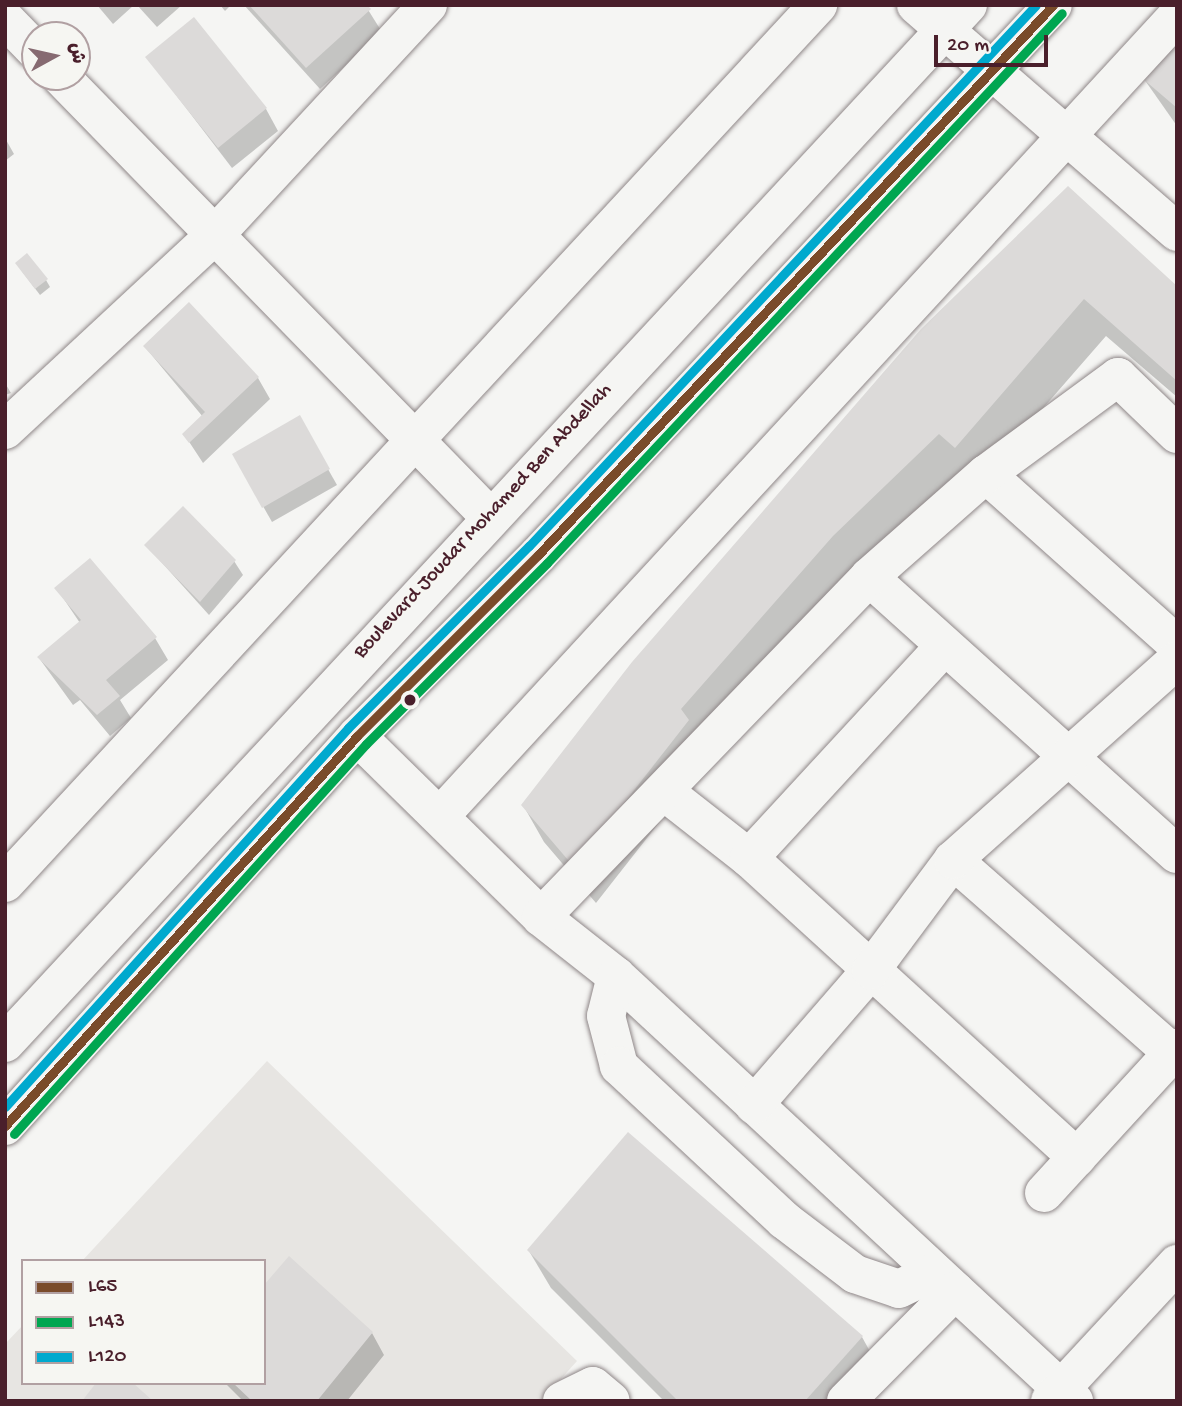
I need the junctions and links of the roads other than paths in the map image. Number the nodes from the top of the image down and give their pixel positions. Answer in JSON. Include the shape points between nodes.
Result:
{"nodes":[{"id":1,"x":428,"y":5,"type":"edge"},
{"id":2,"x":818,"y":5,"type":"edge"},
{"id":3,"x":968,"y":5,"type":"edge"},
{"id":4,"x":1053,"y":5,"type":"edge"},
{"id":5,"x":1177,"y":16,"type":"edge"},
{"id":6,"x":5,"y":19,"type":"edge"},
{"id":7,"x":929,"y":19,"type":"edge"},
{"id":8,"x":21,"y":36,"type":"edge"},
{"id":9,"x":989,"y":72,"type":"junction"},
{"id":10,"x":74,"y":91,"type":"edge"},
{"id":11,"x":1065,"y":131,"type":"junction"},
{"id":12,"x":1177,"y":232,"type":"edge"},
{"id":13,"x":214,"y":236,"type":"junction"},
{"id":14,"x":5,"y":430,"type":"edge"},
{"id":15,"x":1177,"y":434,"type":"edge"},
{"id":16,"x":417,"y":443,"type":"junction"},
{"id":17,"x":986,"y":474,"type":"junction"},
{"id":18,"x":489,"y":516,"type":"junction"},
{"id":19,"x":869,"y":577,"type":"junction"},
{"id":20,"x":1177,"y":645,"type":"edge"},
{"id":21,"x":944,"y":647,"type":"junction"},
{"id":22,"x":1177,"y":660,"type":"edge"},
{"id":23,"x":357,"y":736,"type":"junction"},
{"id":24,"x":1069,"y":757,"type":"junction"},
{"id":25,"x":666,"y":793,"type":"junction"},
{"id":26,"x":442,"y":814,"type":"junction"},
{"id":27,"x":1177,"y":854,"type":"edge"},
{"id":28,"x":749,"y":858,"type":"junction"},
{"id":29,"x":953,"y":860,"type":"junction"},
{"id":30,"x":5,"y":883,"type":"edge"},
{"id":31,"x":541,"y":917,"type":"junction"},
{"id":32,"x":872,"y":970,"type":"junction"},
{"id":33,"x":615,"y":976,"type":"junction"},
{"id":34,"x":5,"y":1043,"type":"edge"},
{"id":35,"x":1175,"y":1052,"type":"edge"},
{"id":36,"x":754,"y":1105,"type":"junction"},
{"id":37,"x":5,"y":1126,"type":"edge"},
{"id":38,"x":1077,"y":1157,"type":"junction"},
{"id":39,"x":1044,"y":1193,"type":"dead end"},
{"id":40,"x":1177,"y":1264,"type":"edge"},
{"id":41,"x":945,"y":1281,"type":"junction"},
{"id":42,"x":1061,"y":1397,"type":"edge"},
{"id":43,"x":562,"y":1401,"type":"edge"},
{"id":44,"x":611,"y":1401,"type":"edge"},
{"id":45,"x":846,"y":1401,"type":"edge"}],
"edges":[{"from":1,"to":13,"type":"street"},
{"from":2,"to":16,"type":"street"},
{"from":3,"to":7,"type":"street","name":"Boulevard Joudar Mohamed Ben Abdellah"},
{"from":4,"to":9,"type":"street"},
{"from":5,"to":11,"type":"street"},
{"from":6,"to":8,"type":"street"},
{"from":7,"to":9,"type":"street"},
{"from":7,"to":18,"type":"street","name":"Boulevard Joudar Mohamed Ben Abdellah"},
{"from":9,"to":11,"type":"street"},
{"from":9,"to":23,"type":"street","via":[[538,555]]},
{"from":10,"to":13,"type":"street"},
{"from":11,"to":12,"type":"street"},
{"from":11,"to":26,"type":"street"},
{"from":13,"to":14,"type":"street"},
{"from":13,"to":16,"type":"street"},
{"from":15,"to":17,"type":"street","via":[[1118,377]]},
{"from":16,"to":18,"type":"street"},
{"from":16,"to":30,"type":"street"},
{"from":17,"to":19,"type":"street"},
{"from":17,"to":20,"type":"street"},
{"from":18,"to":34,"type":"street","name":"Boulevard Joudar Mohamed Ben Abdellah"},
{"from":19,"to":21,"type":"street"},
{"from":19,"to":25,"type":"street"},
{"from":21,"to":24,"type":"street"},
{"from":21,"to":28,"type":"street"},
{"from":22,"to":24,"type":"street"},
{"from":23,"to":26,"type":"street"},
{"from":23,"to":37,"type":"street"},
{"from":24,"to":27,"type":"street"},
{"from":24,"to":29,"type":"street"},
{"from":25,"to":28,"type":"street"},
{"from":25,"to":31,"type":"street"},
{"from":26,"to":31,"type":"street"},
{"from":28,"to":32,"type":"street"},
{"from":29,"to":32,"type":"street"},
{"from":29,"to":35,"type":"street"},
{"from":31,"to":33,"type":"street"},
{"from":32,"to":36,"type":"street"},
{"from":32,"to":38,"type":"street"},
{"from":33,"to":36,"type":"street"},
{"from":33,"to":41,"type":"street","via":[[606,1016],[608,1044],[628,1076],[785,1220],[855,1274],[899,1289]]},
{"from":35,"to":38,"type":"street"},
{"from":36,"to":41,"type":"street"},
{"from":38,"to":39,"type":"street"},
{"from":40,"to":42,"type":"street"},
{"from":41,"to":42,"type":"street"},
{"from":41,"to":45,"type":"street"},
{"from":43,"to":44,"type":"street","via":[[593,1386]]}]}
